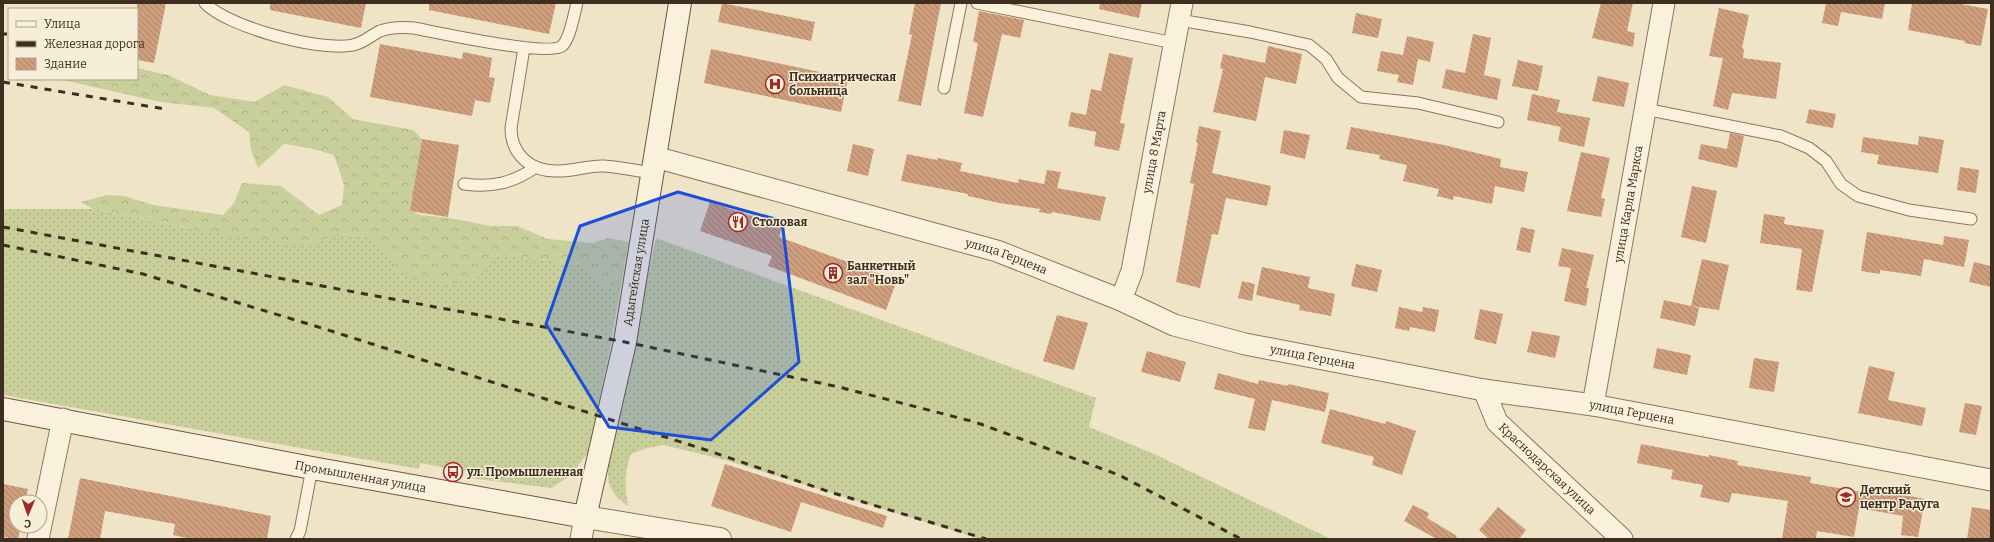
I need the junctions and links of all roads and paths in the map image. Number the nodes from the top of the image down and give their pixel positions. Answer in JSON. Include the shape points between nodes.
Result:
{"nodes":[{"id":1,"x":205,"y":3,"type":"edge"},
{"id":2,"x":577,"y":3,"type":"edge"},
{"id":3,"x":680,"y":3,"type":"edge"},
{"id":4,"x":961,"y":3,"type":"edge"},
{"id":5,"x":977,"y":3,"type":"edge"},
{"id":6,"x":1664,"y":3,"type":"edge"},
{"id":7,"x":1181,"y":11,"type":"edge"},
{"id":8,"x":1174,"y":43,"type":"junction"},
{"id":9,"x":524,"y":48,"type":"junction"},
{"id":10,"x":944,"y":88,"type":"dead end"},
{"id":11,"x":1645,"y":109,"type":"junction"},
{"id":12,"x":1498,"y":122,"type":"dead end"},
{"id":13,"x":654,"y":165,"type":"junction"},
{"id":14,"x":536,"y":167,"type":"junction"},
{"id":15,"x":464,"y":184,"type":"dead end"},
{"id":16,"x":1971,"y":219,"type":"dead end"},
{"id":17,"x":1121,"y":300,"type":"junction"},
{"id":18,"x":1484,"y":390,"type":"junction"},
{"id":19,"x":1593,"y":405,"type":"junction"},
{"id":20,"x":3,"y":409,"type":"edge"},
{"id":21,"x":64,"y":419,"type":"junction"},
{"id":22,"x":312,"y":468,"type":"junction"},
{"id":23,"x":1991,"y":480,"type":"edge"},
{"id":24,"x":585,"y":517,"type":"junction"},
{"id":25,"x":663,"y":534,"type":"edge"},
{"id":26,"x":38,"y":539,"type":"edge"},
{"id":27,"x":296,"y":539,"type":"edge"},
{"id":28,"x":581,"y":539,"type":"edge"},
{"id":29,"x":720,"y":539,"type":"edge"},
{"id":30,"x":1622,"y":539,"type":"edge"}],
"edges":[{"from":1,"to":9,"type":"lane","via":[[226,18],[266,33],[309,43],[353,45],[379,32],[397,27]]},
{"from":2,"to":9,"type":"lane","via":[[567,39],[561,46],[553,49]]},
{"from":3,"to":13,"type":"main road","name":"Адыгейская улица"},
{"from":4,"to":10,"type":"lane"},
{"from":5,"to":8,"type":"lane"},
{"from":6,"to":11,"type":"street","name":"улица Карла Маркса"},
{"from":7,"to":8,"type":"street","name":"улица 8 Марта"},
{"from":7,"to":12,"type":"lane","via":[[1250,32],[1310,46],[1326,59],[1338,78],[1361,97],[1418,103]]},
{"from":8,"to":17,"type":"street","name":"улица 8 Марта","via":[[1132,271]]},
{"from":9,"to":14,"type":"lane","via":[[511,121],[511,139],[522,158]]},
{"from":11,"to":16,"type":"lane","via":[[1781,136],[1809,148],[1826,161],[1841,184],[1858,196],[1909,210]]},
{"from":11,"to":19,"type":"street","name":"улица Карла Маркса"},
{"from":13,"to":14,"type":"lane","via":[[587,166],[556,172]]},
{"from":13,"to":17,"type":"street","name":"улица Герцена","via":[[997,251]]},
{"from":13,"to":24,"type":"main road","name":"Адыгейская улица","via":[[625,342]]},
{"from":14,"to":15,"type":"lane","via":[[521,177],[499,185]]},
{"from":17,"to":18,"type":"street","name":"улица Герцена","via":[[1174,326],[1245,344]]},
{"from":18,"to":19,"type":"street","name":"улица Герцена"},
{"from":18,"to":30,"type":"street","name":"Краснодарская улица","via":[[1497,422]]},
{"from":19,"to":23,"type":"street","name":"улица Герцена"},
{"from":20,"to":21,"type":"main road","name":"Промышленная улица"},
{"from":21,"to":22,"type":"main road","name":"Промышленная улица"},
{"from":21,"to":26,"type":"street"},
{"from":22,"to":24,"type":"main road","name":"Промышленная улица"},
{"from":22,"to":27,"type":"lane","via":[[300,531]]},
{"from":24,"to":25,"type":"main road","name":"Промышленная улица"},
{"from":24,"to":28,"type":"street","name":"Адыгейская улица"},
{"from":25,"to":29,"type":"main road","name":"Промышленная улица"}]}
